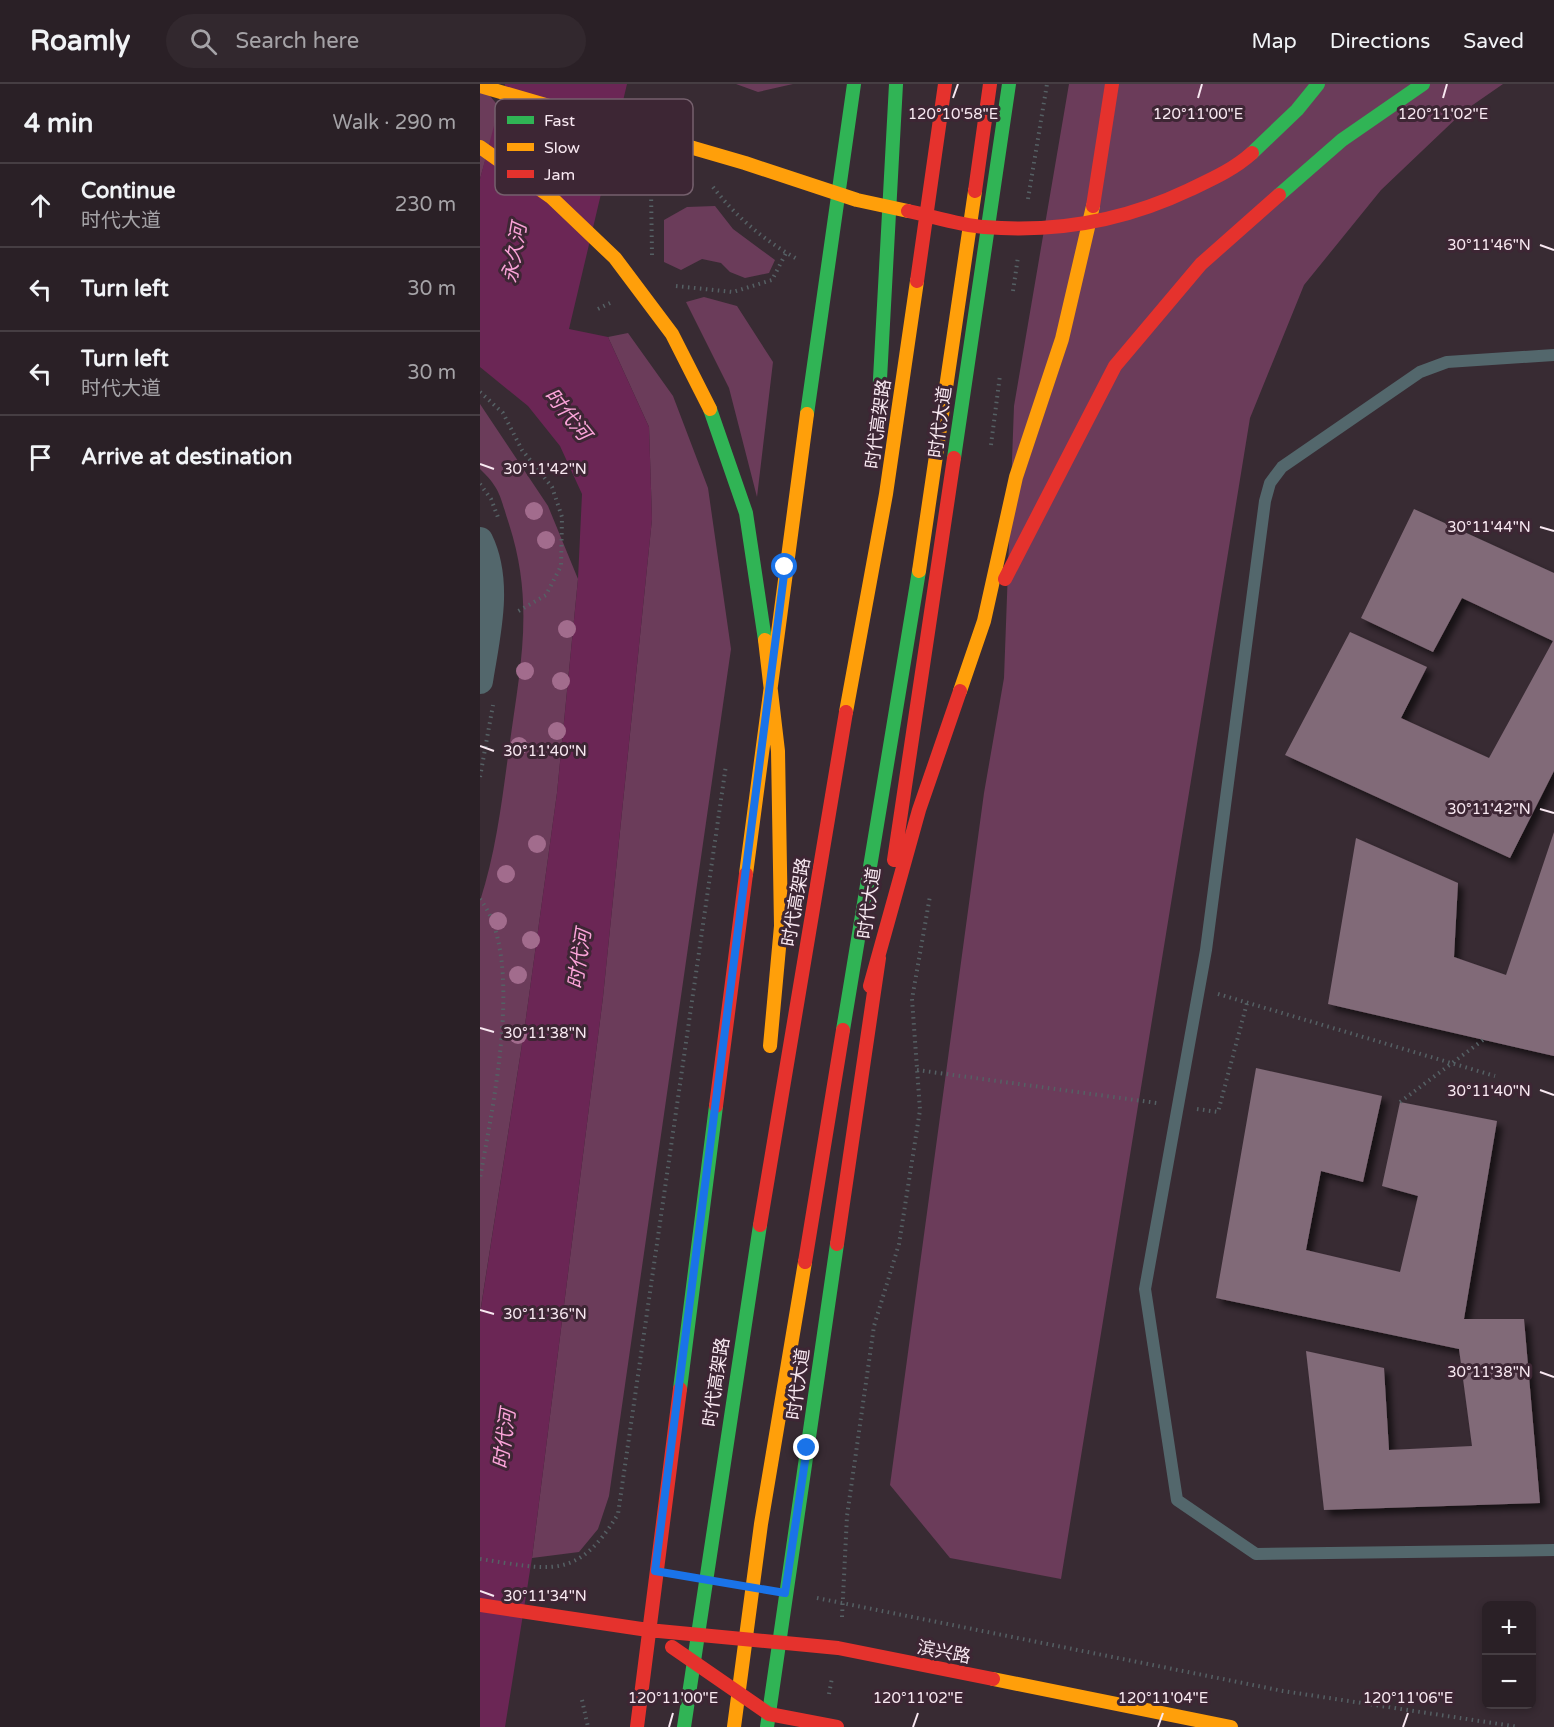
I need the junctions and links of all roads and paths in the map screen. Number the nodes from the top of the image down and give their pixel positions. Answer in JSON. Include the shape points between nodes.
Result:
{"nodes":[{"id":1,"x":854,"y":84,"type":"edge"},
{"id":2,"x":896,"y":84,"type":"edge"},
{"id":3,"x":945,"y":84,"type":"edge"},
{"id":4,"x":990,"y":84,"type":"edge"},
{"id":5,"x":1009,"y":84,"type":"edge"},
{"id":6,"x":1047,"y":84,"type":"edge"},
{"id":7,"x":1112,"y":84,"type":"edge"},
{"id":8,"x":1318,"y":84,"type":"edge"},
{"id":9,"x":1423,"y":84,"type":"edge"},
{"id":10,"x":480,"y":86,"type":"edge"},
{"id":11,"x":525,"y":99,"type":"edge"},
{"id":12,"x":480,"y":147,"type":"edge"},
{"id":13,"x":693,"y":148,"type":"edge"},
{"id":14,"x":495,"y":158,"type":"edge"},
{"id":15,"x":708,"y":182,"type":"dead end"},
{"id":16,"x":693,"y":183,"type":"edge"},
{"id":17,"x":697,"y":183,"type":"dead end"},
{"id":18,"x":548,"y":195,"type":"edge"},
{"id":19,"x":651,"y":195,"type":"edge"},
{"id":20,"x":1028,"y":201,"type":"dead end"},
{"id":21,"x":800,"y":248,"type":"dead end"},
{"id":22,"x":1020,"y":248,"type":"dead end"},
{"id":23,"x":786,"y":253,"type":"junction"},
{"id":24,"x":652,"y":260,"type":"dead end"},
{"id":25,"x":664,"y":285,"type":"dead end"},
{"id":26,"x":1012,"y":295,"type":"dead end"},
{"id":27,"x":616,"y":300,"type":"dead end"},
{"id":28,"x":598,"y":309,"type":"dead end"},
{"id":29,"x":1554,"y":355,"type":"edge"},
{"id":30,"x":1001,"y":365,"type":"dead end"},
{"id":31,"x":480,"y":392,"type":"edge"},
{"id":32,"x":877,"y":431,"type":"dead end"},
{"id":33,"x":991,"y":448,"type":"dead end"},
{"id":34,"x":874,"y":477,"type":"dead end"},
{"id":35,"x":480,"y":540,"type":"edge"},
{"id":36,"x":868,"y":582,"type":"junction"},
{"id":37,"x":508,"y":617,"type":"dead end"},
{"id":38,"x":984,"y":621,"type":"junction"},
{"id":39,"x":480,"y":681,"type":"edge"},
{"id":40,"x":727,"y":757,"type":"dead end"},
{"id":41,"x":930,"y":894,"type":"dead end"},
{"id":42,"x":480,"y":899,"type":"edge"},
{"id":43,"x":1199,"y":989,"type":"junction"},
{"id":44,"x":1246,"y":1003,"type":"junction"},
{"id":45,"x":1484,"y":1040,"type":"dead end"},
{"id":46,"x":769,"y":1057,"type":"dead end"},
{"id":47,"x":917,"y":1070,"type":"junction"},
{"id":48,"x":1496,"y":1076,"type":"dead end"},
{"id":49,"x":1400,"y":1101,"type":"dead end"},
{"id":50,"x":1178,"y":1106,"type":"junction"},
{"id":51,"x":763,"y":1117,"type":"dead end"},
{"id":52,"x":823,"y":1155,"type":"junction"},
{"id":53,"x":480,"y":1178,"type":"edge"},
{"id":54,"x":746,"y":1307,"type":"junction"},
{"id":55,"x":1554,"y":1550,"type":"edge"},
{"id":56,"x":480,"y":1559,"type":"edge"},
{"id":57,"x":785,"y":1593,"type":"junction"},
{"id":58,"x":845,"y":1603,"type":"junction"},
{"id":59,"x":480,"y":1605,"type":"edge"},
{"id":60,"x":648,"y":1630,"type":"junction"},
{"id":61,"x":778,"y":1640,"type":"junction"},
{"id":62,"x":838,"y":1648,"type":"junction"},
{"id":63,"x":582,"y":1701,"type":"dead end"},
{"id":64,"x":768,"y":1721,"type":"edge"},
{"id":65,"x":830,"y":1726,"type":"edge"},
{"id":66,"x":588,"y":1727,"type":"edge"},
{"id":67,"x":637,"y":1727,"type":"edge"},
{"id":68,"x":684,"y":1727,"type":"edge"},
{"id":69,"x":734,"y":1727,"type":"edge"},
{"id":70,"x":1231,"y":1727,"type":"edge"},
{"id":71,"x":1519,"y":1727,"type":"edge"}],
"edges":[{"from":1,"to":60,"type":"main road","via":[[785,567]]},
{"from":2,"to":32,"type":"main road"},
{"from":3,"to":36,"type":"main road","name":"时代高架路","via":[[886,494]]},
{"from":4,"to":52,"type":"main road","via":[[924,541]]},
{"from":5,"to":57,"type":"main road","name":"时代大道"},
{"from":6,"to":20,"type":"path"},
{"from":7,"to":38,"type":"main road","via":[[1090,226],[1062,339],[1016,477]]},
{"from":8,"to":13,"type":"main road","via":[[1297,110],[1237,167],[1172,198],[1113,219],[1047,229],[982,226],[857,200]]},
{"from":9,"to":38,"type":"main road","via":[[1342,140],[1201,264],[1115,366]]},
{"from":10,"to":11,"type":"main road"},
{"from":12,"to":14,"type":"main road"},
{"from":15,"to":23,"type":"path","via":[[727,205]]},
{"from":16,"to":17,"type":"path"},
{"from":18,"to":46,"type":"main road","via":[[615,258],[672,334],[714,416],[746,513],[778,751],[781,926]]},
{"from":19,"to":24,"type":"path"},
{"from":21,"to":23,"type":"path","via":[[798,260]]},
{"from":22,"to":26,"type":"path"},
{"from":23,"to":25,"type":"path","via":[[772,280],[733,292]]},
{"from":27,"to":28,"type":"path"},
{"from":29,"to":43,"type":"lane","via":[[1447,362],[1420,372],[1282,467],[1270,483]]},
{"from":30,"to":33,"type":"path"},
{"from":31,"to":37,"type":"path","via":[[503,413],[522,450],[552,487],[562,517],[561,566],[546,595]]},
{"from":34,"to":36,"type":"main road"},
{"from":35,"to":39,"type":"street","via":[[491,615]]},
{"from":36,"to":54,"type":"main road","name":"时代高架路"},
{"from":38,"to":52,"type":"main road","via":[[919,810]]},
{"from":40,"to":56,"type":"path","via":[[618,1514],[603,1539],[579,1560],[556,1568]]},
{"from":41,"to":47,"type":"path","via":[[912,999]]},
{"from":42,"to":53,"type":"path","via":[[496,926],[504,1007]]},
{"from":43,"to":44,"type":"path"},
{"from":43,"to":50,"type":"lane"},
{"from":44,"to":48,"type":"path"},
{"from":44,"to":50,"type":"path","via":[[1218,1112]]},
{"from":45,"to":49,"type":"path"},
{"from":47,"to":50,"type":"path"},
{"from":47,"to":58,"type":"path","via":[[920,1110],[899,1244],[874,1326],[847,1516]]},
{"from":50,"to":55,"type":"lane","via":[[1145,1289],[1177,1500],[1256,1554]]},
{"from":51,"to":54,"type":"main road"},
{"from":52,"to":69,"type":"main road","via":[[761,1524]]},
{"from":54,"to":68,"type":"main road","name":"时代高架路"},
{"from":57,"to":58,"type":"path"},
{"from":57,"to":61,"type":"main road","name":"时代大道"},
{"from":58,"to":62,"type":"path"},
{"from":58,"to":71,"type":"path","via":[[1283,1691]]},
{"from":59,"to":60,"type":"main road","name":"滨兴路"},
{"from":60,"to":61,"type":"main road","name":"滨兴路"},
{"from":60,"to":64,"type":"main road","name":"滨兴路"},
{"from":60,"to":67,"type":"main road"},
{"from":61,"to":62,"type":"main road","name":"滨兴路"},
{"from":61,"to":64,"type":"main road","name":"时代大道"},
{"from":62,"to":65,"type":"path"},
{"from":62,"to":70,"type":"main road","name":"滨兴路"},
{"from":63,"to":66,"type":"path"},
{"from":64,"to":65,"type":"main road","name":"滨兴路"}]}
